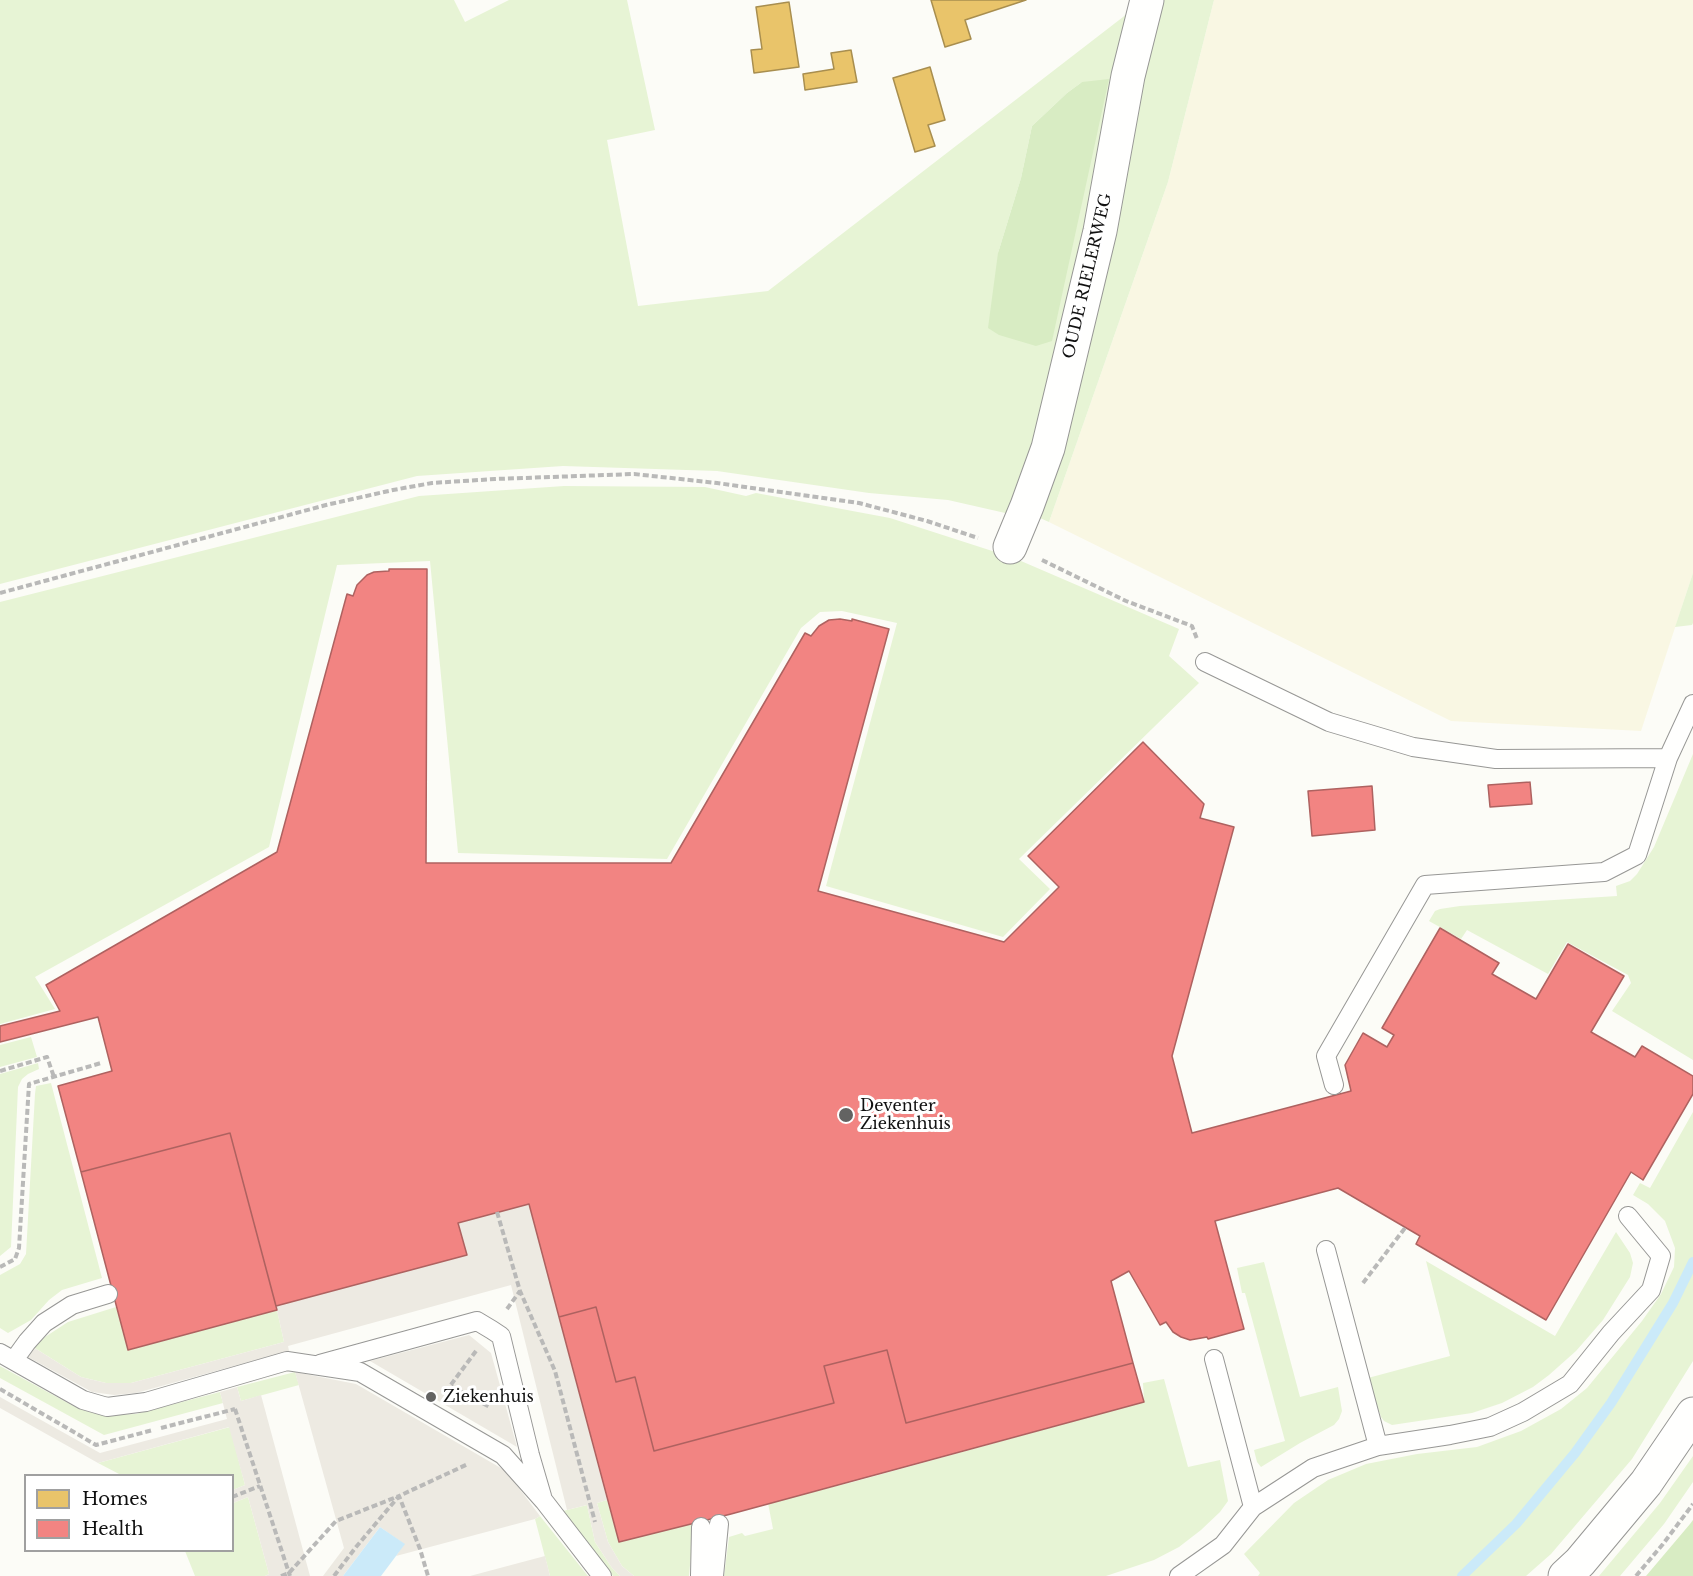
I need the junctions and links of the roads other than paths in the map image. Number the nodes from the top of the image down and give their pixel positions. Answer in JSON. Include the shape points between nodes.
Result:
{"nodes":[{"id":1,"x":1147,"y":0,"type":"edge"},
{"id":2,"x":1010,"y":547,"type":"road end"},
{"id":3,"x":1205,"y":662,"type":"road end"},
{"id":4,"x":1693,"y":704,"type":"edge"},
{"id":5,"x":1668,"y":758,"type":"junction"},
{"id":6,"x":1334,"y":1085,"type":"dead end"},
{"id":7,"x":1628,"y":1216,"type":"dead end"},
{"id":8,"x":1326,"y":1250,"type":"dead end"},
{"id":9,"x":108,"y":1294,"type":"dead end"},
{"id":10,"x":7,"y":1357,"type":"edge"},
{"id":11,"x":1214,"y":1359,"type":"dead end"},
{"id":12,"x":314,"y":1365,"type":"junction"},
{"id":13,"x":1693,"y":1414,"type":"edge"},
{"id":14,"x":1377,"y":1446,"type":"junction"},
{"id":15,"x":544,"y":1501,"type":"junction"},
{"id":16,"x":1253,"y":1507,"type":"junction"},
{"id":17,"x":602,"y":1576,"type":"edge"},
{"id":18,"x":700,"y":1576,"type":"edge"},
{"id":19,"x":714,"y":1576,"type":"edge"},
{"id":20,"x":1179,"y":1576,"type":"edge"},
{"id":21,"x":1565,"y":1576,"type":"edge"}],
"edges":[{"from":1,"to":2,"type":"street","name":"OUDE RIELERWEG","via":[[1128,76],[1100,231],[1051,436]]},
{"from":3,"to":5,"type":"lane","via":[[1329,722],[1413,747],[1496,759]]},
{"from":4,"to":5,"type":"lane"},
{"from":5,"to":6,"type":"lane","via":[[1637,855],[1604,872],[1425,885],[1326,1056]]},
{"from":7,"to":14,"type":"lane","via":[[1661,1256],[1652,1290],[1570,1384],[1491,1427]]},
{"from":8,"to":14,"type":"lane"},
{"from":9,"to":10,"type":"lane","via":[[72,1305],[44,1323]]},
{"from":10,"to":12,"type":"lane","via":[[83,1400],[107,1407],[146,1402],[287,1361]]},
{"from":11,"to":16,"type":"lane"},
{"from":12,"to":15,"type":"lane","via":[[360,1372],[503,1455]]},
{"from":12,"to":15,"type":"lane","via":[[477,1321],[492,1329],[501,1336]]},
{"from":13,"to":21,"type":"street","via":[[1646,1483]]},
{"from":14,"to":16,"type":"lane","via":[[1313,1468]]},
{"from":15,"to":17,"type":"lane"},
{"from":16,"to":20,"type":"lane","via":[[1222,1545]]},
{"from":18,"to":19,"type":"lane","via":[[710,1526]]}]}
